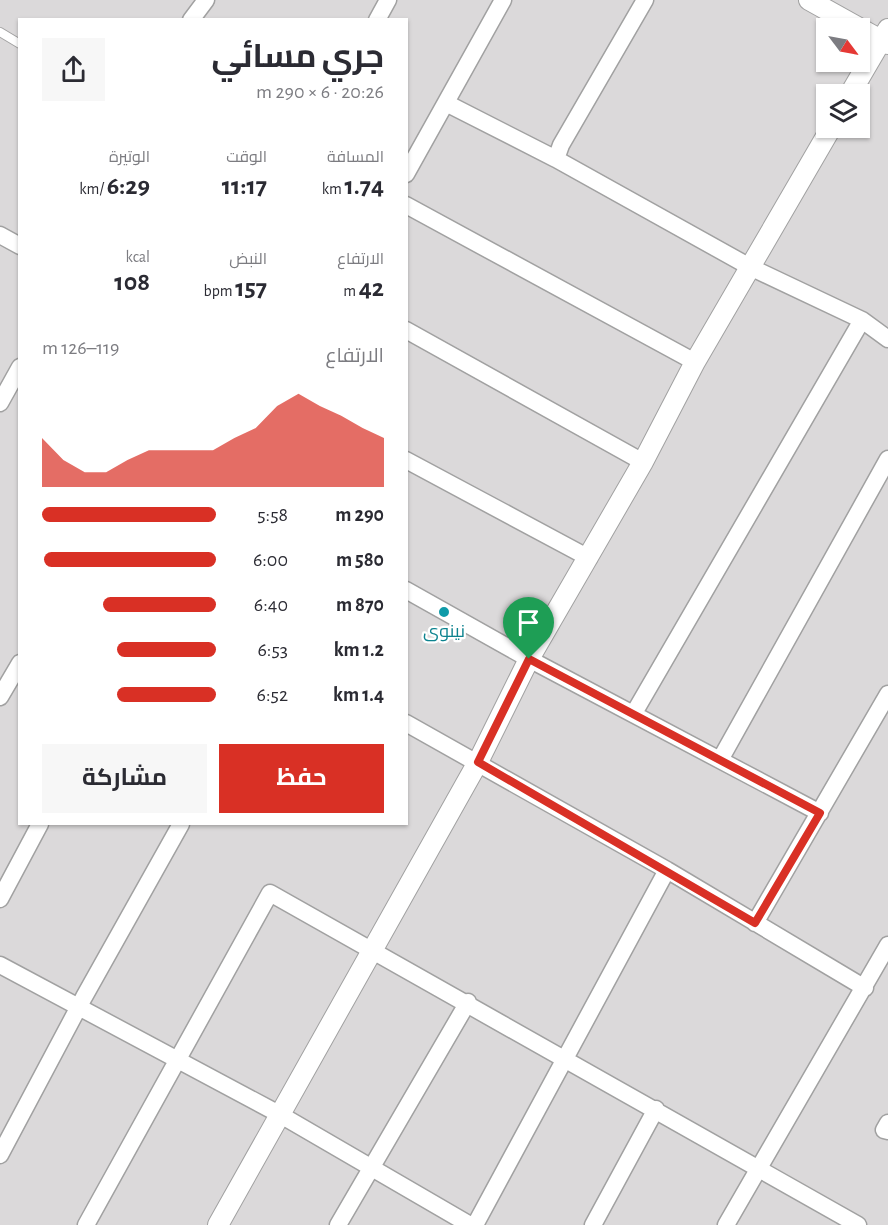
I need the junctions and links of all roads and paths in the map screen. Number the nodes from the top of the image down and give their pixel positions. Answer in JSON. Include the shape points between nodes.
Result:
{"nodes":[{"id":1,"x":206,"y":0,"type":"edge"},
{"id":2,"x":388,"y":0,"type":"edge"},
{"id":3,"x":503,"y":0,"type":"edge"},
{"id":4,"x":645,"y":0,"type":"edge"},
{"id":5,"x":809,"y":0,"type":"edge"},
{"id":6,"x":194,"y":18,"type":"edge"},
{"id":7,"x":378,"y":18,"type":"edge"},
{"id":8,"x":0,"y":32,"type":"edge"},
{"id":9,"x":886,"y":38,"type":"edge"},
{"id":10,"x":18,"y":43,"type":"edge"},
{"id":11,"x":856,"y":84,"type":"edge"},
{"id":12,"x":446,"y":103,"type":"junction"},
{"id":13,"x":825,"y":138,"type":"edge"},
{"id":14,"x":556,"y":159,"type":"junction"},
{"id":15,"x":408,"y":170,"type":"edge"},
{"id":16,"x":408,"y":206,"type":"edge"},
{"id":17,"x":0,"y":235,"type":"edge"},
{"id":18,"x":18,"y":245,"type":"edge"},
{"id":19,"x":750,"y":267,"type":"junction"},
{"id":20,"x":862,"y":320,"type":"junction"},
{"id":21,"x":408,"y":331,"type":"edge"},
{"id":22,"x":888,"y":339,"type":"edge"},
{"id":23,"x":695,"y":362,"type":"junction"},
{"id":24,"x":18,"y":372,"type":"edge"},
{"id":25,"x":0,"y":403,"type":"edge"},
{"id":26,"x":888,"y":459,"type":"edge"},
{"id":27,"x":408,"y":461,"type":"edge"},
{"id":28,"x":643,"y":462,"type":"junction"},
{"id":29,"x":589,"y":558,"type":"junction"},
{"id":30,"x":408,"y":591,"type":"edge"},
{"id":31,"x":529,"y":659,"type":"junction"},
{"id":32,"x":18,"y":666,"type":"edge"},
{"id":33,"x":888,"y":694,"type":"edge"},
{"id":34,"x":0,"y":697,"type":"edge"},
{"id":35,"x":634,"y":713,"type":"junction"},
{"id":36,"x":408,"y":724,"type":"edge"},
{"id":37,"x":720,"y":760,"type":"junction"},
{"id":38,"x":478,"y":762,"type":"junction"},
{"id":39,"x":820,"y":813,"type":"junction"},
{"id":40,"x":39,"y":825,"type":"edge"},
{"id":41,"x":180,"y":825,"type":"edge"},
{"id":42,"x":667,"y":870,"type":"junction"},
{"id":43,"x":0,"y":899,"type":"edge"},
{"id":44,"x":755,"y":923,"type":"junction"},
{"id":45,"x":888,"y":945,"type":"edge"},
{"id":46,"x":373,"y":949,"type":"junction"},
{"id":47,"x":0,"y":964,"type":"edge"},
{"id":48,"x":865,"y":988,"type":"junction"},
{"id":49,"x":468,"y":1002,"type":"junction"},
{"id":50,"x":79,"y":1006,"type":"junction"},
{"id":51,"x":566,"y":1057,"type":"junction"},
{"id":52,"x":176,"y":1060,"type":"junction"},
{"id":53,"x":657,"y":1109,"type":"junction"},
{"id":54,"x":279,"y":1114,"type":"junction"},
{"id":55,"x":888,"y":1123,"type":"edge"},
{"id":56,"x":888,"y":1131,"type":"edge"},
{"id":57,"x":0,"y":1155,"type":"edge"},
{"id":58,"x":370,"y":1167,"type":"junction"},
{"id":59,"x":759,"y":1169,"type":"junction"},
{"id":60,"x":856,"y":1224,"type":"edge"},
{"id":61,"x":86,"y":1225,"type":"edge"},
{"id":62,"x":218,"y":1225,"type":"edge"},
{"id":63,"x":338,"y":1225,"type":"edge"},
{"id":64,"x":472,"y":1225,"type":"edge"},
{"id":65,"x":593,"y":1225,"type":"edge"},
{"id":66,"x":726,"y":1225,"type":"edge"}],
"edges":[{"from":1,"to":6,"type":"street"},
{"from":2,"to":7,"type":"street"},
{"from":3,"to":12,"type":"street"},
{"from":4,"to":14,"type":"street"},
{"from":5,"to":9,"type":"street"},
{"from":8,"to":10,"type":"lane"},
{"from":9,"to":11,"type":"street"},
{"from":12,"to":14,"type":"street"},
{"from":12,"to":15,"type":"street"},
{"from":13,"to":19,"type":"street"},
{"from":14,"to":19,"type":"street"},
{"from":16,"to":23,"type":"street"},
{"from":17,"to":18,"type":"street"},
{"from":19,"to":20,"type":"street"},
{"from":19,"to":23,"type":"street"},
{"from":20,"to":22,"type":"street"},
{"from":20,"to":35,"type":"street"},
{"from":21,"to":28,"type":"street"},
{"from":23,"to":28,"type":"street"},
{"from":24,"to":25,"type":"street"},
{"from":26,"to":37,"type":"street"},
{"from":27,"to":29,"type":"street"},
{"from":28,"to":29,"type":"street"},
{"from":29,"to":31,"type":"street"},
{"from":30,"to":31,"type":"street"},
{"from":31,"to":35,"type":"street"},
{"from":31,"to":38,"type":"street"},
{"from":32,"to":34,"type":"street"},
{"from":33,"to":39,"type":"street"},
{"from":35,"to":37,"type":"street"},
{"from":36,"to":38,"type":"street"},
{"from":37,"to":39,"type":"street"},
{"from":38,"to":42,"type":"street"},
{"from":38,"to":46,"type":"street"},
{"from":39,"to":44,"type":"street"},
{"from":40,"to":43,"type":"street"},
{"from":41,"to":50,"type":"street"},
{"from":42,"to":44,"type":"street"},
{"from":42,"to":51,"type":"street"},
{"from":44,"to":48,"type":"street"},
{"from":45,"to":48,"type":"street"},
{"from":46,"to":49,"type":"street"},
{"from":46,"to":52,"type":"street","via":[[270,893]]},
{"from":46,"to":54,"type":"street"},
{"from":47,"to":50,"type":"street"},
{"from":48,"to":59,"type":"street"},
{"from":49,"to":51,"type":"street"},
{"from":49,"to":58,"type":"street"},
{"from":50,"to":52,"type":"street"},
{"from":50,"to":57,"type":"street"},
{"from":51,"to":53,"type":"street"},
{"from":51,"to":64,"type":"street"},
{"from":52,"to":54,"type":"street"},
{"from":52,"to":61,"type":"street"},
{"from":53,"to":59,"type":"street"},
{"from":53,"to":65,"type":"street"},
{"from":54,"to":58,"type":"street"},
{"from":54,"to":62,"type":"street"},
{"from":55,"to":56,"type":"street","via":[[884,1130]]},
{"from":58,"to":63,"type":"street"},
{"from":58,"to":64,"type":"street"},
{"from":59,"to":60,"type":"street"},
{"from":59,"to":66,"type":"street"}]}
